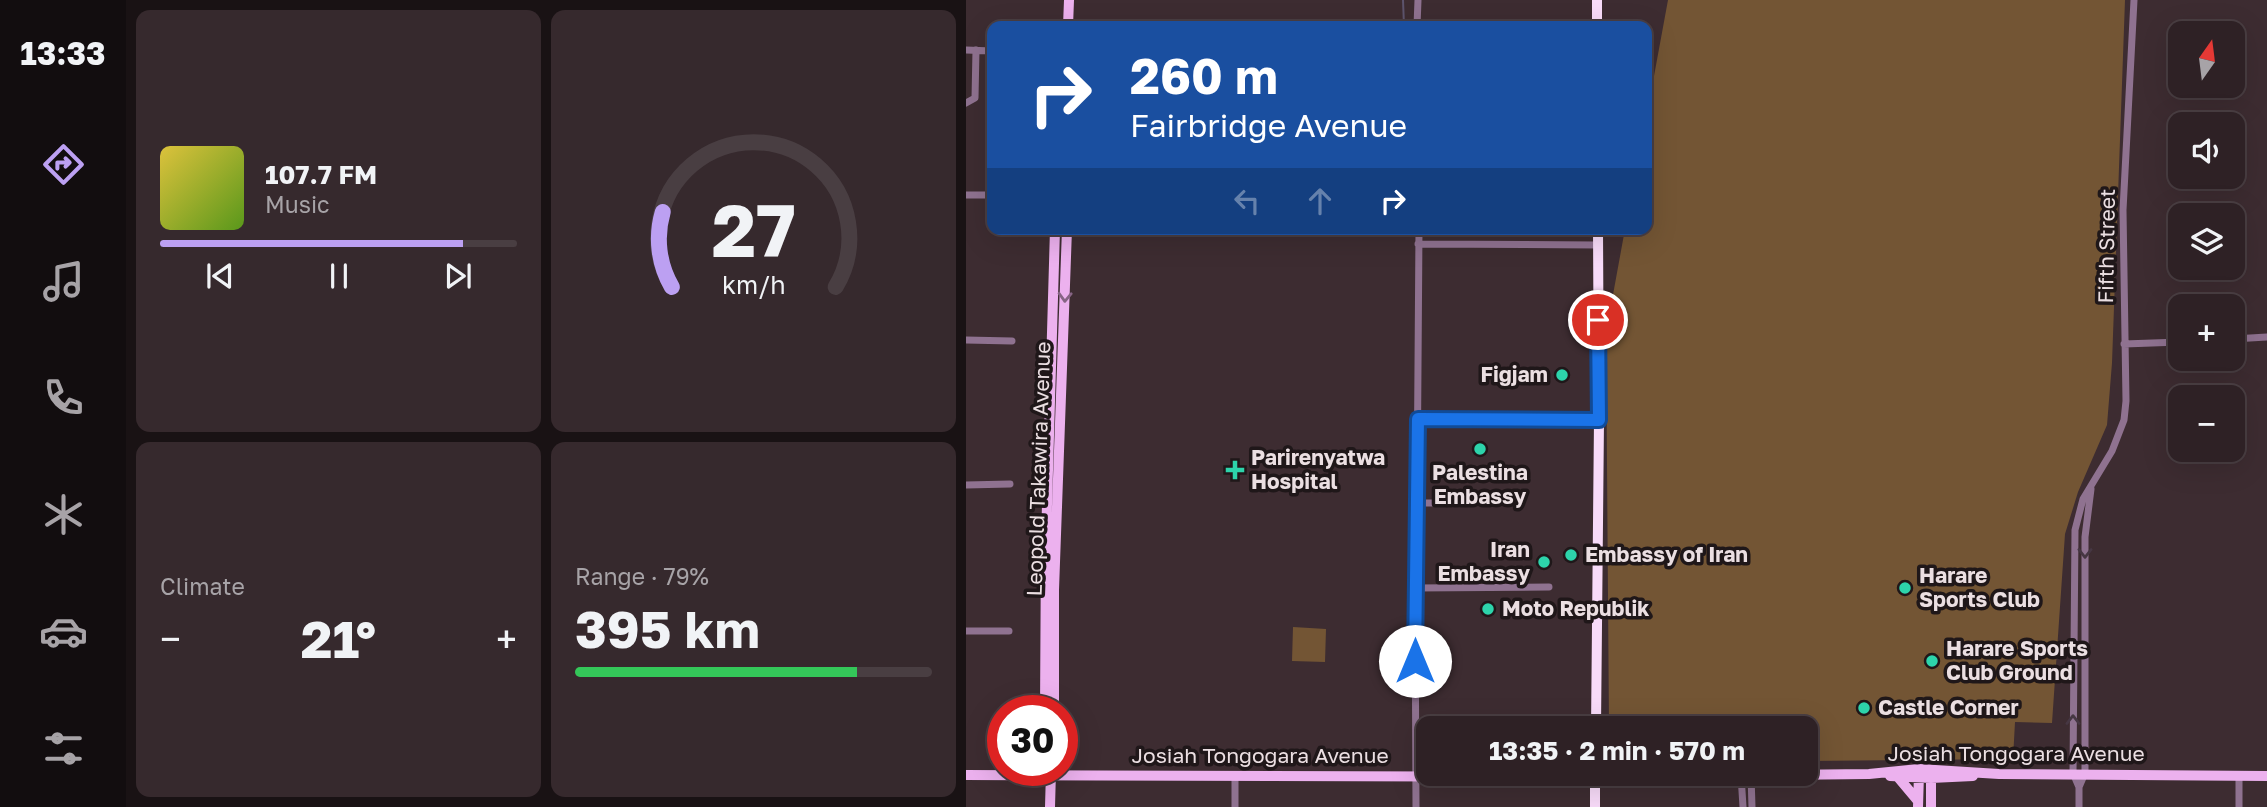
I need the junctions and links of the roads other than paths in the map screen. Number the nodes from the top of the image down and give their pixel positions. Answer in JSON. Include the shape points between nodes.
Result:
{"nodes":[{"id":1,"x":1069,"y":0,"type":"edge"},
{"id":2,"x":1418,"y":0,"type":"edge"},
{"id":3,"x":1597,"y":0,"type":"edge"},
{"id":4,"x":2134,"y":0,"type":"edge"},
{"id":5,"x":1068,"y":21,"type":"edge"},
{"id":6,"x":1417,"y":21,"type":"edge"},
{"id":7,"x":1598,"y":21,"type":"edge"},
{"id":8,"x":966,"y":50,"type":"edge"},
{"id":9,"x":976,"y":50,"type":"junction"},
{"id":10,"x":987,"y":51,"type":"edge"},
{"id":11,"x":966,"y":103,"type":"edge"},
{"id":12,"x":966,"y":195,"type":"edge"},
{"id":13,"x":987,"y":195,"type":"edge"},
{"id":14,"x":1055,"y":235,"type":"edge"},
{"id":15,"x":1067,"y":235,"type":"edge"},
{"id":16,"x":1419,"y":235,"type":"edge"},
{"id":17,"x":1598,"y":235,"type":"edge"},
{"id":18,"x":1418,"y":244,"type":"junction"},
{"id":19,"x":1598,"y":246,"type":"junction"},
{"id":20,"x":2267,"y":337,"type":"edge"},
{"id":21,"x":2245,"y":338,"type":"edge"},
{"id":22,"x":966,"y":340,"type":"edge"},
{"id":23,"x":1012,"y":341,"type":"dead end"},
{"id":24,"x":2168,"y":342,"type":"edge"},
{"id":25,"x":2124,"y":344,"type":"junction"},
{"id":26,"x":1418,"y":419,"type":"junction"},
{"id":27,"x":1599,"y":420,"type":"junction"},
{"id":28,"x":1010,"y":484,"type":"dead end"},
{"id":29,"x":966,"y":485,"type":"edge"},
{"id":30,"x":2092,"y":485,"type":"junction"},
{"id":31,"x":1417,"y":503,"type":"junction"},
{"id":32,"x":1449,"y":503,"type":"dead end"},
{"id":33,"x":1549,"y":587,"type":"dead end"},
{"id":34,"x":1415,"y":588,"type":"junction"},
{"id":35,"x":966,"y":631,"type":"edge"},
{"id":36,"x":1009,"y":631,"type":"dead end"},
{"id":37,"x":1045,"y":695,"type":"edge"},
{"id":38,"x":1054,"y":695,"type":"edge"},
{"id":39,"x":1596,"y":716,"type":"edge"},
{"id":40,"x":1078,"y":773,"type":"edge"},
{"id":41,"x":2073,"y":773,"type":"junction"},
{"id":42,"x":2085,"y":773,"type":"junction"},
{"id":43,"x":987,"y":774,"type":"edge"},
{"id":44,"x":1818,"y":774,"type":"edge"},
{"id":45,"x":1869,"y":774,"type":"junction"},
{"id":46,"x":1919,"y":774,"type":"junction"},
{"id":47,"x":1931,"y":774,"type":"junction"},
{"id":48,"x":1999,"y":774,"type":"junction"},
{"id":49,"x":966,"y":775,"type":"edge"},
{"id":50,"x":1415,"y":775,"type":"junction"},
{"id":51,"x":1236,"y":776,"type":"junction"},
{"id":52,"x":1897,"y":776,"type":"junction"},
{"id":53,"x":2239,"y":776,"type":"junction"},
{"id":54,"x":2267,"y":776,"type":"edge"},
{"id":55,"x":1951,"y":778,"type":"junction"},
{"id":56,"x":1050,"y":786,"type":"edge"},
{"id":57,"x":1595,"y":786,"type":"edge"},
{"id":58,"x":1745,"y":786,"type":"edge"},
{"id":59,"x":1748,"y":786,"type":"edge"},
{"id":60,"x":2079,"y":787,"type":"junction"},
{"id":61,"x":1917,"y":804,"type":"edge"},
{"id":62,"x":1931,"y":804,"type":"edge"},
{"id":63,"x":1050,"y":807,"type":"edge"},
{"id":64,"x":1235,"y":807,"type":"edge"},
{"id":65,"x":1416,"y":807,"type":"edge"},
{"id":66,"x":1595,"y":807,"type":"edge"},
{"id":67,"x":1743,"y":807,"type":"edge"},
{"id":68,"x":1752,"y":807,"type":"edge"},
{"id":69,"x":2079,"y":807,"type":"edge"},
{"id":70,"x":2239,"y":807,"type":"edge"}],
"edges":[{"from":1,"to":5,"type":"main road"},
{"from":2,"to":6,"type":"street"},
{"from":3,"to":7,"type":"highway"},
{"from":4,"to":25,"type":"street","name":"Fifth Street","via":[[2123,210]]},
{"from":8,"to":9,"type":"street"},
{"from":9,"to":10,"type":"street"},
{"from":9,"to":11,"type":"street","via":[[975,98]]},
{"from":12,"to":13,"type":"street"},
{"from":14,"to":37,"type":"main road","name":"Leopold Takawira Avenue"},
{"from":15,"to":38,"type":"main road","name":"Leopold Takawira Avenue","one_way":true},
{"from":16,"to":18,"type":"street"},
{"from":17,"to":19,"type":"highway"},
{"from":18,"to":19,"type":"street"},
{"from":18,"to":26,"type":"street"},
{"from":19,"to":27,"type":"highway"},
{"from":20,"to":21,"type":"street"},
{"from":22,"to":23,"type":"street"},
{"from":24,"to":25,"type":"street"},
{"from":25,"to":30,"type":"street","name":"Fifth Street","via":[[2124,420]]},
{"from":26,"to":27,"type":"street"},
{"from":26,"to":31,"type":"street"},
{"from":27,"to":39,"type":"highway"},
{"from":28,"to":29,"type":"street"},
{"from":41,"to":30,"type":"street","name":"Fifth Street","one_way":true,"via":[[2074,543]]},
{"from":30,"to":42,"type":"street","name":"Fifth Street","one_way":true,"via":[[2085,537]]},
{"from":31,"to":32,"type":"street"},
{"from":31,"to":34,"type":"street"},
{"from":33,"to":34,"type":"street"},
{"from":34,"to":50,"type":"street"},
{"from":35,"to":36,"type":"street"},
{"from":40,"to":51,"type":"main road","name":"Josiah Tongogara Avenue"},
{"from":41,"to":42,"type":"main road","name":"Josiah Tongogara Avenue"},
{"from":41,"to":48,"type":"main road","name":"Josiah Tongogara Avenue"},
{"from":41,"to":60,"type":"street","name":"Fifth Street"},
{"from":42,"to":53,"type":"main road","name":"Josiah Tongogara Avenue"},
{"from":42,"to":60,"type":"street","name":"Fifth Street"},
{"from":43,"to":49,"type":"main road","name":"Josiah Tongogara Avenue"},
{"from":44,"to":45,"type":"main road","name":"Josiah Tongogara Avenue"},
{"from":45,"to":46,"type":"main road","name":"Josiah Tongogara Avenue"},
{"from":45,"to":52,"type":"main road"},
{"from":46,"to":47,"type":"main road"},
{"from":46,"to":52,"type":"main road"},
{"from":46,"to":61,"type":"main road"},
{"from":47,"to":48,"type":"main road","name":"Josiah Tongogara Avenue"},
{"from":47,"to":55,"type":"main road"},
{"from":47,"to":62,"type":"main road"},
{"from":48,"to":55,"type":"main road"},
{"from":50,"to":51,"type":"main road","name":"Josiah Tongogara Avenue"},
{"from":50,"to":65,"type":"street"},
{"from":51,"to":64,"type":"street"},
{"from":52,"to":61,"type":"main road"},
{"from":53,"to":54,"type":"main road","name":"Josiah Tongogara Avenue"},
{"from":53,"to":70,"type":"street"},
{"from":55,"to":62,"type":"main road"},
{"from":56,"to":63,"type":"main road"},
{"from":57,"to":66,"type":"highway"},
{"from":58,"to":67,"type":"street"},
{"from":59,"to":68,"type":"street"},
{"from":60,"to":69,"type":"street","name":"Fifth Street"}]}
